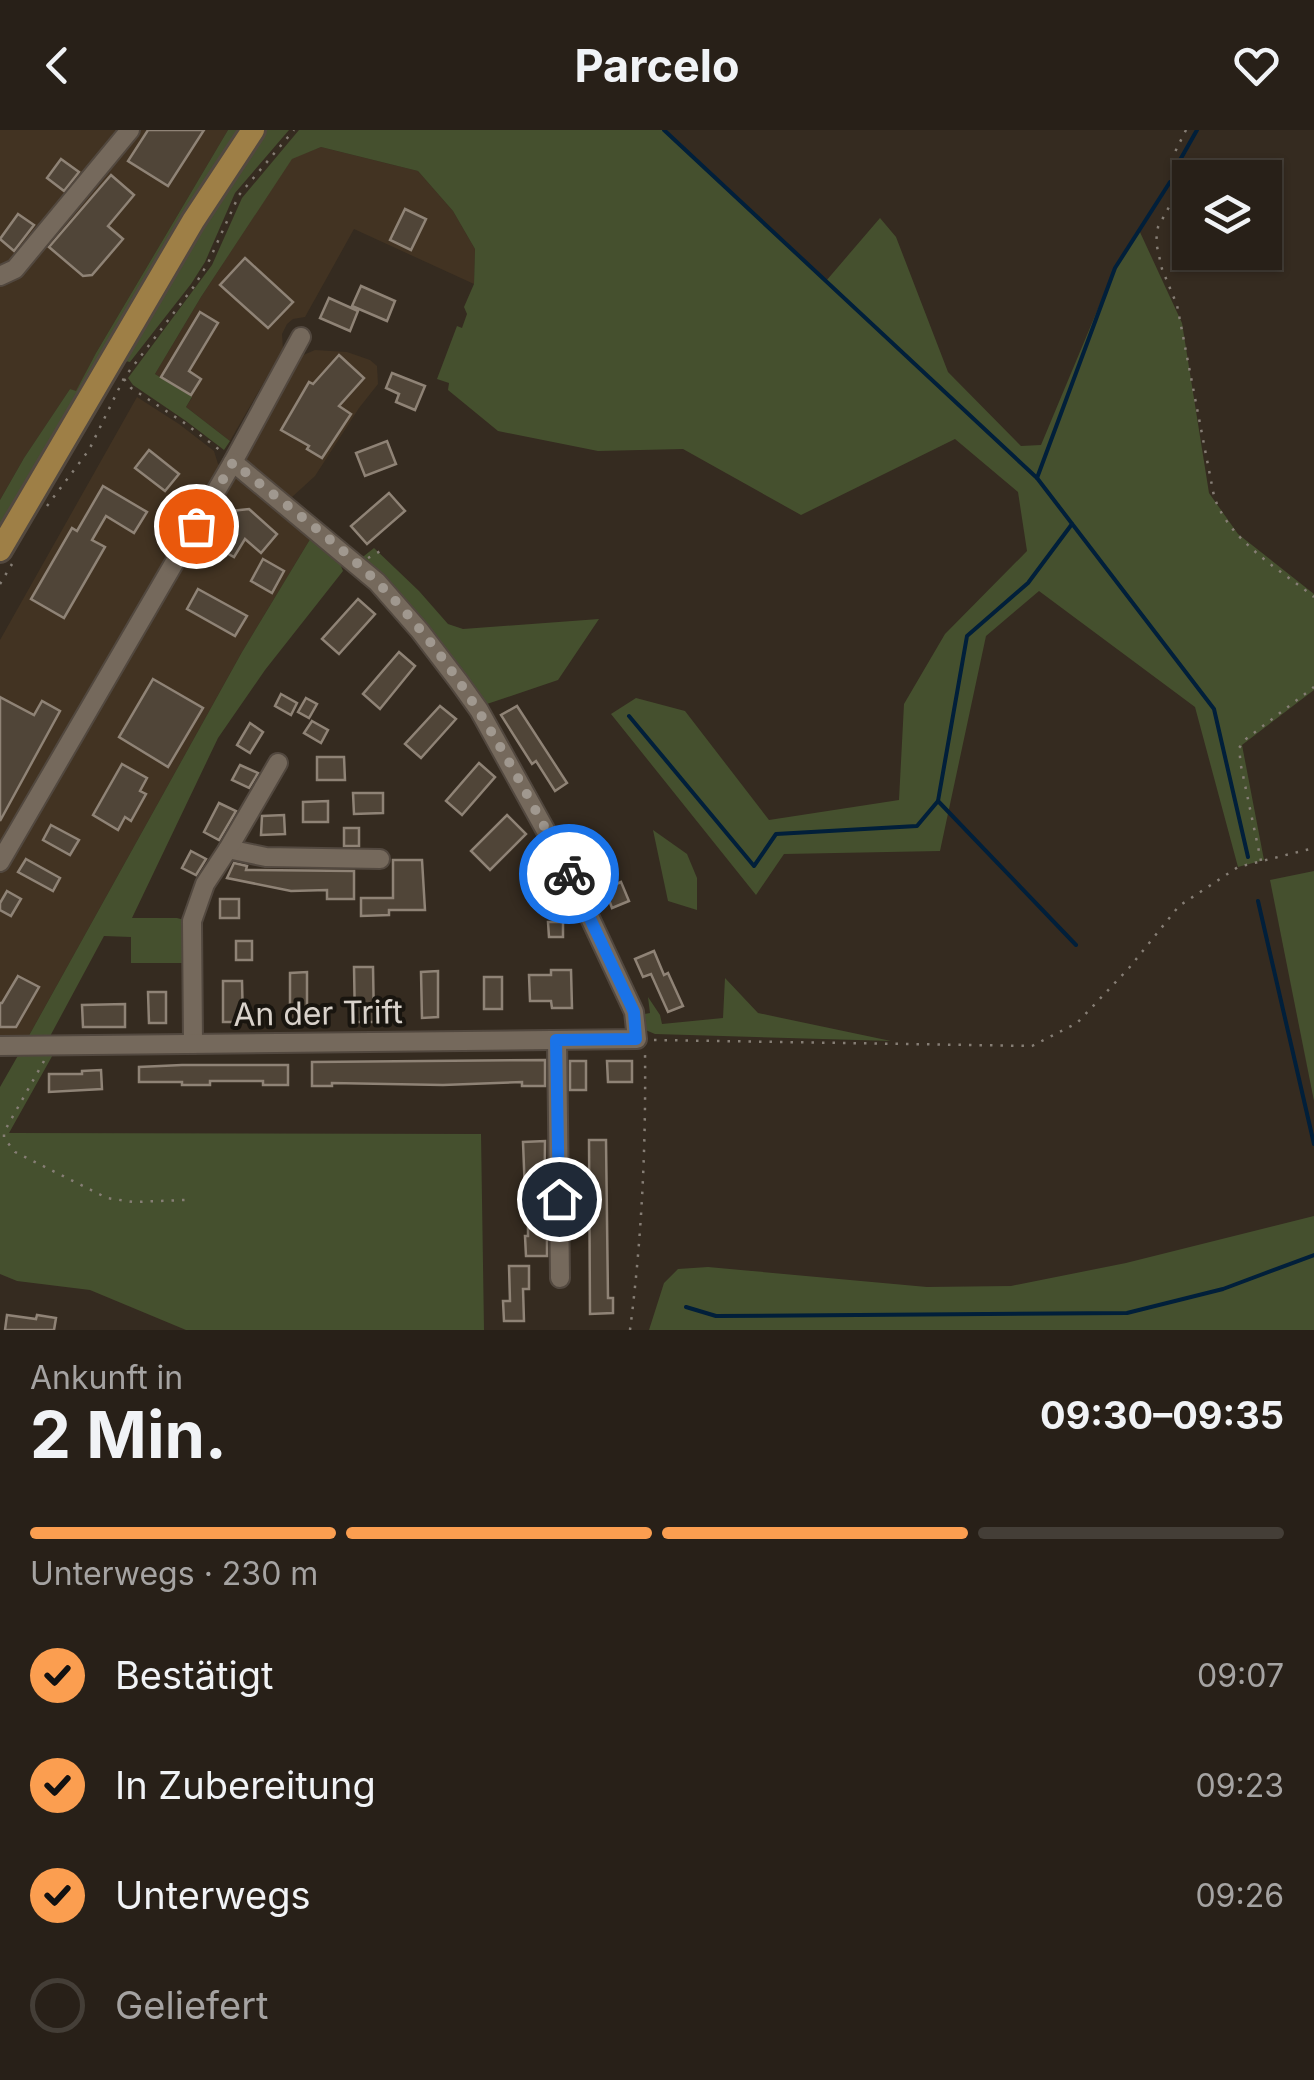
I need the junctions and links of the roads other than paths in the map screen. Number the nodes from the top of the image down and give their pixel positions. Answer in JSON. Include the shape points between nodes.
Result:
{"nodes":[{"id":1,"x":109,"y":130,"type":"edge"},
{"id":2,"x":130,"y":130,"type":"edge"},
{"id":3,"x":253,"y":130,"type":"edge"},
{"id":4,"x":110,"y":155,"type":"junction"},
{"id":5,"x":0,"y":276,"type":"edge"},
{"id":6,"x":302,"y":337,"type":"dead end"},
{"id":7,"x":233,"y":462,"type":"junction"},
{"id":8,"x":10,"y":550,"type":"edge"},
{"id":9,"x":278,"y":763,"type":"dead end"},
{"id":10,"x":228,"y":849,"type":"junction"},
{"id":11,"x":380,"y":859,"type":"dead end"},
{"id":12,"x":0,"y":862,"type":"edge"},
{"id":13,"x":556,"y":1040,"type":"junction"},
{"id":14,"x":193,"y":1044,"type":"junction"},
{"id":15,"x":0,"y":1046,"type":"edge"},
{"id":16,"x":560,"y":1278,"type":"dead end"}],
"edges":[{"from":1,"to":4,"type":"street"},
{"from":2,"to":4,"type":"street"},
{"from":3,"to":8,"type":"main road","via":[[193,221],[117,370]]},
{"from":4,"to":5,"type":"street","via":[[15,270]]},
{"from":6,"to":7,"type":"street"},
{"from":7,"to":12,"type":"street"},
{"from":7,"to":13,"type":"street","name":"An der Trift","via":[[377,582],[479,710],[568,871],[641,1039]]},
{"from":9,"to":10,"type":"street"},
{"from":10,"to":11,"type":"street","via":[[266,857]]},
{"from":10,"to":14,"type":"street","via":[[192,921]]},
{"from":13,"to":14,"type":"street","name":"An der Trift"},
{"from":13,"to":16,"type":"street"},
{"from":14,"to":15,"type":"street","name":"An der Trift"}]}
